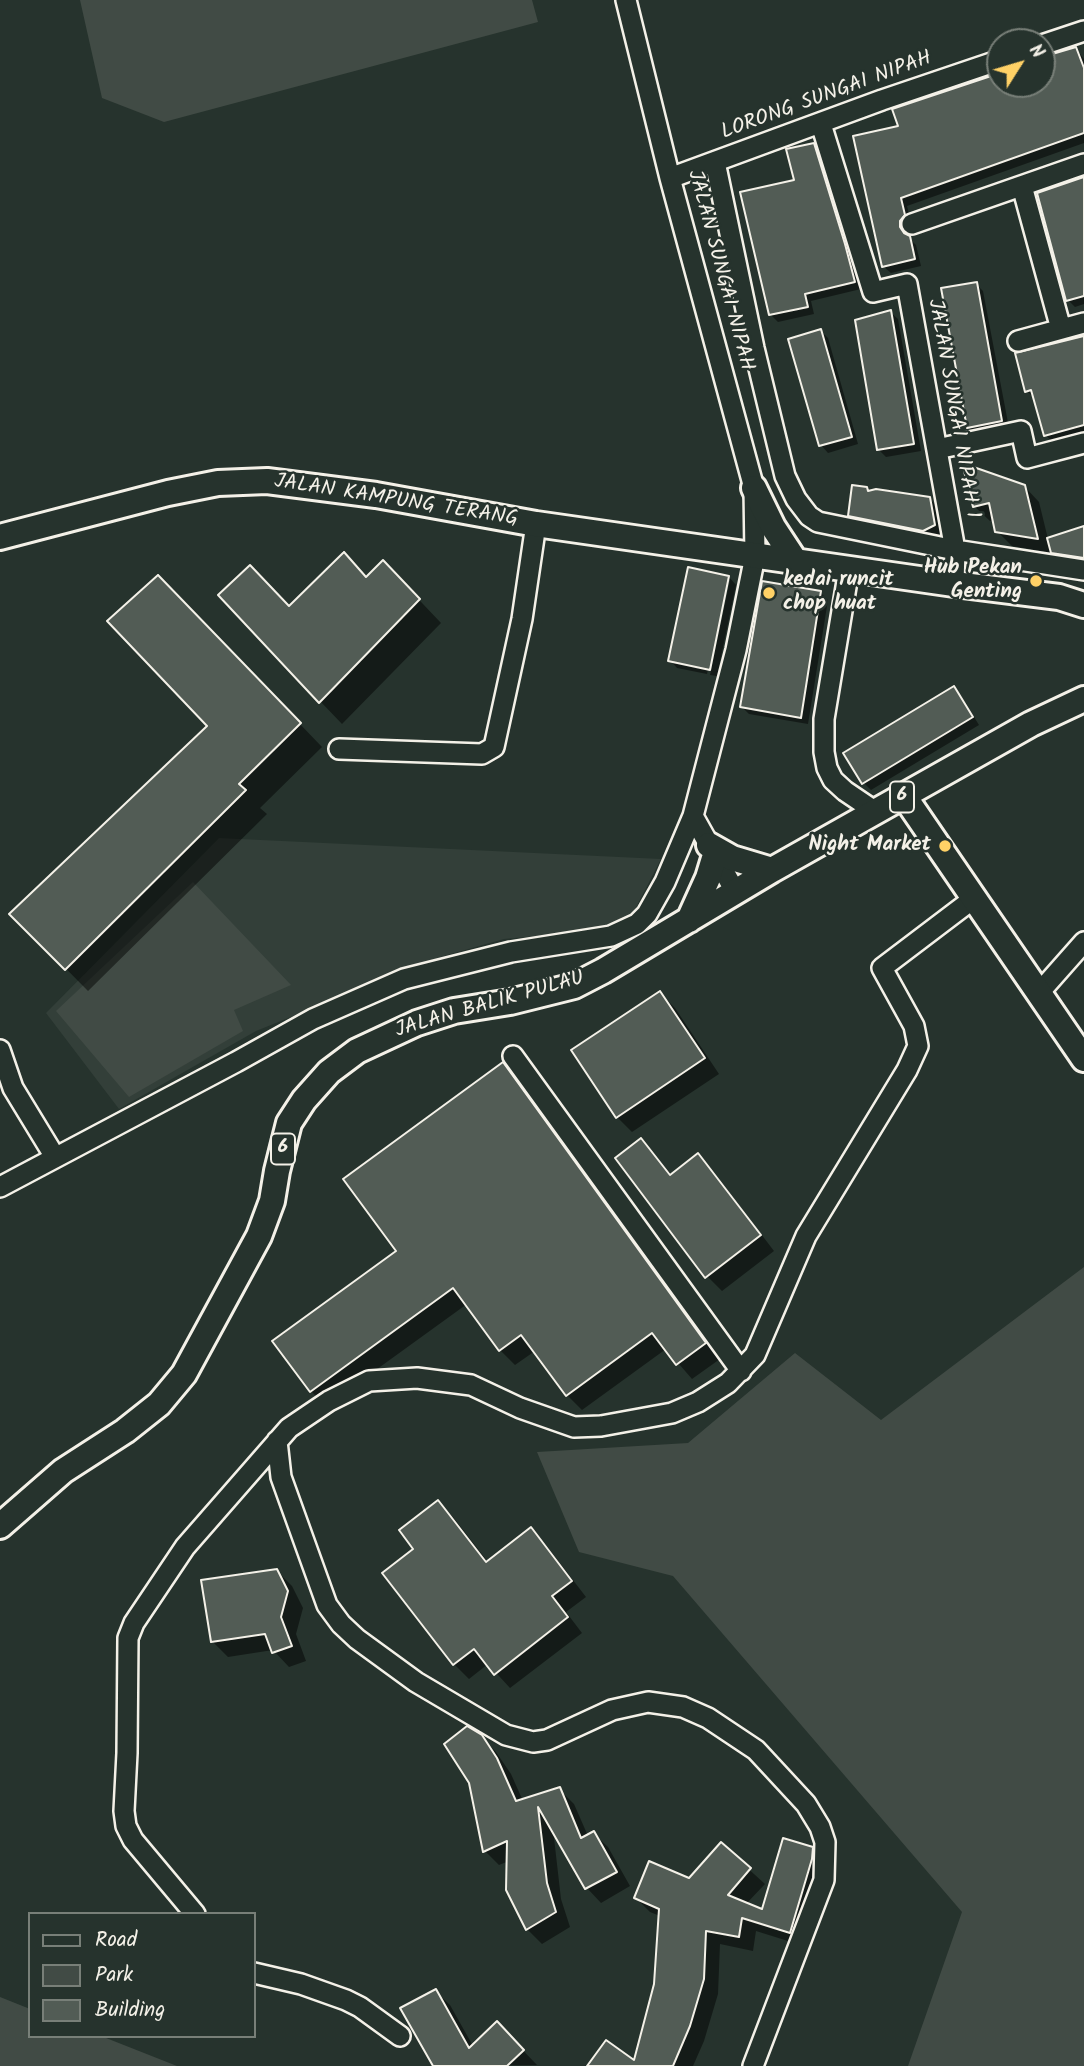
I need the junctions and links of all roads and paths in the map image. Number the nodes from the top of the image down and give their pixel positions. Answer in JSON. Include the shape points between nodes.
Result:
{"nodes":[{"id":1,"x":626,"y":0,"type":"edge"},
{"id":2,"x":1084,"y":31,"type":"edge"},
{"id":3,"x":1056,"y":40,"type":"edge"},
{"id":4,"x":986,"y":65,"type":"edge"},
{"id":5,"x":821,"y":124,"type":"junction"},
{"id":6,"x":715,"y":162,"type":"junction"},
{"id":7,"x":1084,"y":164,"type":"edge"},
{"id":8,"x":670,"y":178,"type":"junction"},
{"id":9,"x":1022,"y":186,"type":"junction"},
{"id":10,"x":912,"y":224,"type":"dead end"},
{"id":11,"x":1084,"y":323,"type":"edge"},
{"id":12,"x":1061,"y":329,"type":"junction"},
{"id":13,"x":1018,"y":341,"type":"dead end"},
{"id":14,"x":1084,"y":443,"type":"edge"},
{"id":15,"x":937,"y":449,"type":"junction"},
{"id":16,"x":754,"y":488,"type":"junction"},
{"id":17,"x":536,"y":524,"type":"junction"},
{"id":18,"x":0,"y":537,"type":"edge"},
{"id":19,"x":955,"y":550,"type":"junction"},
{"id":20,"x":755,"y":556,"type":"junction"},
{"id":21,"x":796,"y":562,"type":"junction"},
{"id":22,"x":849,"y":569,"type":"junction"},
{"id":23,"x":1084,"y":570,"type":"edge"},
{"id":24,"x":954,"y":584,"type":"junction"},
{"id":25,"x":1059,"y":597,"type":"junction"},
{"id":26,"x":1084,"y":605,"type":"edge"},
{"id":27,"x":1084,"y":619,"type":"edge"},
{"id":28,"x":1084,"y":699,"type":"edge"},
{"id":29,"x":338,"y":749,"type":"dead end"},
{"id":30,"x":904,"y":796,"type":"junction"},
{"id":31,"x":876,"y":812,"type":"junction"},
{"id":32,"x":691,"y":820,"type":"junction"},
{"id":33,"x":712,"y":850,"type":"junction"},
{"id":34,"x":772,"y":870,"type":"junction"},
{"id":35,"x":736,"y":893,"type":"junction"},
{"id":36,"x":973,"y":899,"type":"junction"},
{"id":37,"x":689,"y":920,"type":"junction"},
{"id":38,"x":1084,"y":942,"type":"edge"},
{"id":39,"x":1038,"y":994,"type":"junction"},
{"id":40,"x":0,"y":1050,"type":"edge"},
{"id":41,"x":513,"y":1056,"type":"dead end"},
{"id":42,"x":1084,"y":1059,"type":"edge"},
{"id":43,"x":55,"y":1157,"type":"junction"},
{"id":44,"x":0,"y":1187,"type":"edge"},
{"id":45,"x":741,"y":1371,"type":"junction"},
{"id":46,"x":277,"y":1441,"type":"junction"},
{"id":47,"x":0,"y":1525,"type":"edge"},
{"id":48,"x":193,"y":1912,"type":"edge"},
{"id":49,"x":256,"y":1973,"type":"edge"},
{"id":50,"x":400,"y":2036,"type":"dead end"},
{"id":51,"x":753,"y":2066,"type":"edge"}],
"edges":[{"from":1,"to":8,"type":"street","name":"JALAN SUNGAI NIPAH"},
{"from":2,"to":3,"type":"street"},
{"from":4,"to":5,"type":"street","name":"LORONG SUNGAI NIPAH"},
{"from":5,"to":6,"type":"street","name":"LORONG SUNGAI NIPAH"},
{"from":5,"to":15,"type":"street","name":"JALAN SUNGAI NIPAH 1","via":[[873,292],[907,284]]},
{"from":6,"to":8,"type":"street","name":"LORONG SUNGAI NIPAH"},
{"from":6,"to":19,"type":"street","via":[[754,348],[785,476],[796,499],[818,522]]},
{"from":7,"to":9,"type":"street"},
{"from":8,"to":16,"type":"street","name":"JALAN SUNGAI NIPAH"},
{"from":9,"to":10,"type":"street"},
{"from":9,"to":12,"type":"street"},
{"from":11,"to":12,"type":"street"},
{"from":12,"to":13,"type":"street"},
{"from":14,"to":15,"type":"street","via":[[1027,458],[1021,431]]},
{"from":15,"to":19,"type":"street","name":"JALAN SUNGAI NIPAH 1"},
{"from":16,"to":20,"type":"street","name":"JALAN SUNGAI NIPAH"},
{"from":16,"to":21,"type":"main road"},
{"from":17,"to":18,"type":"main road","name":"JALAN KAMPUNG TERANG","via":[[267,481],[218,483],[168,493]]},
{"from":17,"to":20,"type":"main road","name":"JALAN KAMPUNG TERANG"},
{"from":17,"to":29,"type":"street","via":[[522,619],[494,747],[482,754]]},
{"from":19,"to":23,"type":"street"},
{"from":19,"to":24,"type":"street","name":"JALAN SUNGAI NIPAH 1"},
{"from":20,"to":21,"type":"main road","name":"JALAN KAMPUNG TERANG"},
{"from":20,"to":32,"type":"street","name":"JALAN SUNGAI NIPAH","via":[[736,650]]},
{"from":21,"to":22,"type":"main road","name":"JALAN KAMPUNG TERANG"},
{"from":22,"to":24,"type":"main road","name":"JALAN KAMPUNG TERANG"},
{"from":22,"to":31,"type":"street","via":[[824,719],[824,752],[833,780]]},
{"from":24,"to":25,"type":"main road","name":"JALAN KAMPUNG TERANG"},
{"from":25,"to":26,"type":"main road","name":"JALAN KAMPUNG TERANG"},
{"from":25,"to":27,"type":"main road"},
{"from":28,"to":30,"type":"main road","name":"JALAN BALIK PULAU","number":"6"},
{"from":30,"to":31,"type":"main road","name":"JALAN BALIK PULAU","number":"6"},
{"from":30,"to":36,"type":"main road"},
{"from":31,"to":34,"type":"main road","name":"JALAN BALIK PULAU","number":"6"},
{"from":32,"to":33,"type":"street"},
{"from":32,"to":43,"type":"street","name":"JALAN SUNGAI NIPAH","via":[[670,872],[637,924],[611,936],[511,952],[404,979],[313,1019]]},
{"from":33,"to":34,"type":"main road"},
{"from":33,"to":35,"type":"street"},
{"from":33,"to":37,"type":"main road","via":[[708,878]]},
{"from":34,"to":35,"type":"main road","name":"JALAN BALIK PULAU","number":"6"},
{"from":35,"to":37,"type":"main road","name":"JALAN BALIK PULAU","number":"6"},
{"from":36,"to":39,"type":"main road"},
{"from":36,"to":45,"type":"street","via":[[882,968],[914,1026],[918,1046],[806,1236],[763,1340]]},
{"from":37,"to":47,"type":"main road","name":"JALAN BALIK PULAU","number":"6","via":[[574,986],[417,1023],[358,1051],[329,1072],[289,1123],[272,1201],[259,1236],[184,1374],[159,1404],[63,1471]]},
{"from":38,"to":39,"type":"street"},
{"from":39,"to":42,"type":"main road"},
{"from":40,"to":43,"type":"street","via":[[13,1088]]},
{"from":41,"to":45,"type":"street"},
{"from":43,"to":44,"type":"street","name":"JALAN SUNGAI NIPAH"},
{"from":45,"to":46,"type":"street","via":[[698,1402],[671,1413],[574,1427],[471,1385],[417,1378],[369,1381],[302,1418]]},
{"from":46,"to":48,"type":"street","via":[[185,1546],[128,1638],[126,1826]]},
{"from":46,"to":51,"type":"street","via":[[281,1477],[327,1605],[357,1639],[416,1682],[506,1735],[533,1742],[612,1710],[648,1702],[683,1707],[756,1750],[806,1804],[825,1842],[824,1880]]},
{"from":49,"to":50,"type":"street","via":[[346,2000]]}]}
